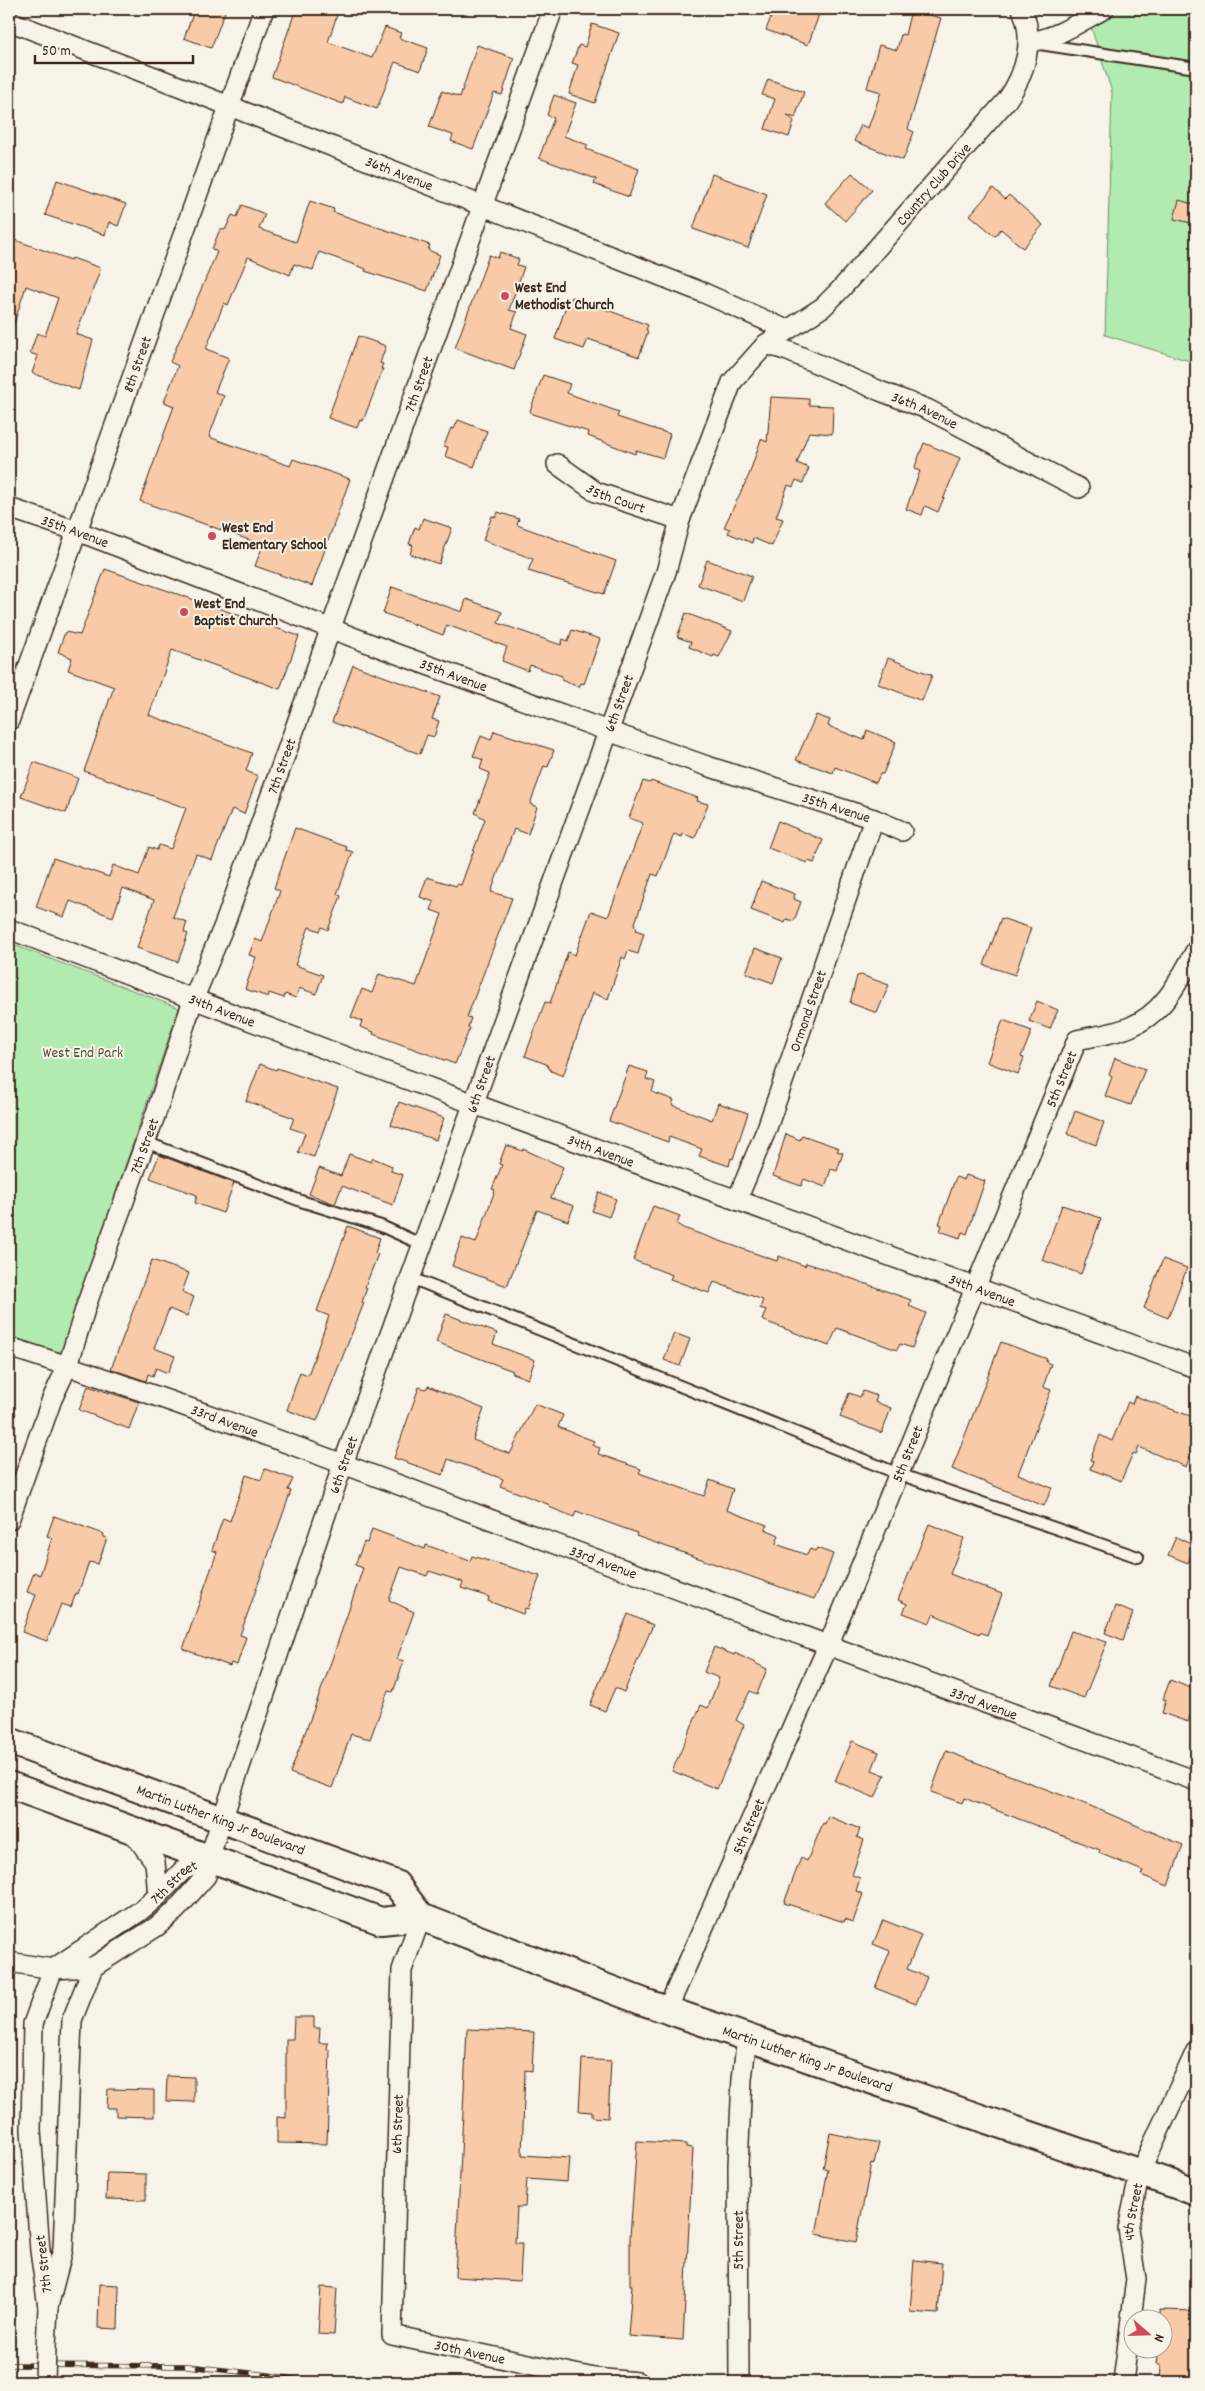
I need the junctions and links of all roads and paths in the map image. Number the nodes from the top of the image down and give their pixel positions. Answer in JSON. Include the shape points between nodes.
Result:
{"nodes":[{"id":1,"x":264,"y":9,"type":"edge"},
{"id":2,"x":553,"y":9,"type":"edge"},
{"id":3,"x":1022,"y":9,"type":"edge"},
{"id":4,"x":1104,"y":9,"type":"edge"},
{"id":5,"x":9,"y":21,"type":"edge"},
{"id":6,"x":1029,"y":42,"type":"junction"},
{"id":7,"x":1196,"y":68,"type":"edge"},
{"id":8,"x":229,"y":106,"type":"junction"},
{"id":9,"x":481,"y":204,"type":"junction"},
{"id":10,"x":787,"y":330,"type":"junction"},
{"id":11,"x":766,"y":344,"type":"junction"},
{"id":12,"x":557,"y":464,"type":"dead end"},
{"id":13,"x":1079,"y":488,"type":"dead end"},
{"id":14,"x":9,"y":508,"type":"edge"},
{"id":15,"x":680,"y":520,"type":"junction"},
{"id":16,"x":77,"y":531,"type":"junction"},
{"id":17,"x":331,"y":628,"type":"junction"},
{"id":18,"x":9,"y":721,"type":"edge"},
{"id":19,"x":608,"y":731,"type":"junction"},
{"id":20,"x":874,"y":820,"type":"junction"},
{"id":21,"x":902,"y":831,"type":"dead end"},
{"id":22,"x":9,"y":928,"type":"edge"},
{"id":23,"x":1196,"y":950,"type":"edge"},
{"id":24,"x":193,"y":1000,"type":"junction"},
{"id":25,"x":473,"y":1102,"type":"junction"},
{"id":26,"x":145,"y":1142,"type":"junction"},
{"id":27,"x":737,"y":1200,"type":"junction"},
{"id":28,"x":423,"y":1245,"type":"junction"},
{"id":29,"x":411,"y":1278,"type":"junction"},
{"id":30,"x":975,"y":1287,"type":"junction"},
{"id":31,"x":9,"y":1347,"type":"edge"},
{"id":32,"x":68,"y":1365,"type":"junction"},
{"id":33,"x":1196,"y":1368,"type":"edge"},
{"id":34,"x":343,"y":1464,"type":"junction"},
{"id":35,"x":899,"y":1474,"type":"junction"},
{"id":36,"x":9,"y":1520,"type":"edge"},
{"id":37,"x":1138,"y":1557,"type":"dead end"},
{"id":38,"x":828,"y":1646,"type":"junction"},
{"id":39,"x":9,"y":1741,"type":"edge"},
{"id":40,"x":1196,"y":1781,"type":"edge"},
{"id":41,"x":9,"y":1785,"type":"edge"},
{"id":42,"x":223,"y":1819,"type":"junction"},
{"id":43,"x":132,"y":1831,"type":"junction"},
{"id":44,"x":208,"y":1858,"type":"junction"},
{"id":45,"x":158,"y":1896,"type":"junction"},
{"id":46,"x":421,"y":1917,"type":"junction"},
{"id":47,"x":9,"y":1962,"type":"edge"},
{"id":48,"x":94,"y":1967,"type":"junction"},
{"id":49,"x":54,"y":1969,"type":"junction"},
{"id":50,"x":667,"y":2010,"type":"junction"},
{"id":51,"x":747,"y":2038,"type":"junction"},
{"id":52,"x":1196,"y":2051,"type":"edge"},
{"id":53,"x":1140,"y":2172,"type":"junction"},
{"id":54,"x":1196,"y":2192,"type":"edge"},
{"id":55,"x":48,"y":2307,"type":"junction"},
{"id":56,"x":392,"y":2335,"type":"joint"},
{"id":57,"x":45,"y":2382,"type":"edge"},
{"id":58,"x":638,"y":2382,"type":"edge"},
{"id":59,"x":739,"y":2382,"type":"edge"},
{"id":60,"x":1123,"y":2382,"type":"edge"}],
"edges":[{"from":1,"to":8,"type":"street","name":"8th Street"},
{"from":2,"to":9,"type":"street","name":"7th Street"},
{"from":3,"to":6,"type":"street","name":"Country Club Drive"},
{"from":4,"to":6,"type":"street","via":[[1058,34]]},
{"from":5,"to":8,"type":"street","name":"36th Avenue"},
{"from":6,"to":7,"type":"lane"},
{"from":6,"to":10,"type":"street","name":"Country Club Drive","via":[[1021,76],[1007,100],[840,290],[823,307]]},
{"from":8,"to":9,"type":"street","name":"36th Avenue"},
{"from":8,"to":16,"type":"street","name":"8th Street"},
{"from":9,"to":10,"type":"street","name":"36th Avenue","via":[[704,293]]},
{"from":9,"to":17,"type":"street","name":"7th Street","via":[[454,288]]},
{"from":10,"to":11,"type":"street","name":"6th Street"},
{"from":11,"to":13,"type":"street","name":"36th Avenue","via":[[927,409]]},
{"from":11,"to":15,"type":"street","name":"6th Street","via":[[732,382]]},
{"from":12,"to":15,"type":"street","name":"35th Court","via":[[596,492]]},
{"from":14,"to":16,"type":"street","name":"35th Avenue"},
{"from":15,"to":19,"type":"street","name":"6th Street","via":[[666,572]]},
{"from":16,"to":17,"type":"street","name":"35th Avenue"},
{"from":16,"to":18,"type":"street","name":"8th Street"},
{"from":17,"to":19,"type":"street","name":"35th Avenue"},
{"from":17,"to":24,"type":"street","name":"7th Street","via":[[225,923]]},
{"from":19,"to":20,"type":"street","name":"35th Avenue"},
{"from":19,"to":25,"type":"street","name":"6th Street"},
{"from":20,"to":21,"type":"street","name":"35th Avenue"},
{"from":20,"to":27,"type":"street","name":"Ormond Street","via":[[767,1128]]},
{"from":22,"to":24,"type":"street","name":"34th Avenue"},
{"from":23,"to":30,"type":"street","name":"5th Street","via":[[1173,992],[1150,1018],[1128,1028],[1077,1040]]},
{"from":24,"to":25,"type":"street","name":"34th Avenue"},
{"from":24,"to":26,"type":"street","name":"7th Street"},
{"from":25,"to":27,"type":"street","name":"34th Avenue"},
{"from":25,"to":28,"type":"street","name":"6th Street"},
{"from":26,"to":28,"type":"lane","via":[[301,1201],[381,1226]]},
{"from":26,"to":32,"type":"street","name":"7th Street"},
{"from":27,"to":30,"type":"street","name":"34th Avenue"},
{"from":28,"to":29,"type":"street","name":"6th Street"},
{"from":29,"to":34,"type":"street","name":"6th Street"},
{"from":29,"to":35,"type":"lane"},
{"from":30,"to":33,"type":"street","name":"34th Avenue"},
{"from":30,"to":35,"type":"street","name":"5th Street"},
{"from":31,"to":32,"type":"street","name":"33rd Avenue"},
{"from":32,"to":34,"type":"street","name":"33rd Avenue"},
{"from":32,"to":36,"type":"street","name":"7th Street","via":[[52,1399]]},
{"from":34,"to":38,"type":"street","name":"33rd Avenue"},
{"from":34,"to":42,"type":"street","name":"6th Street"},
{"from":35,"to":37,"type":"lane"},
{"from":35,"to":38,"type":"street","name":"5th Street"},
{"from":38,"to":40,"type":"street","name":"33rd Avenue"},
{"from":38,"to":50,"type":"street","name":"5th Street"},
{"from":39,"to":42,"type":"main road","name":"Martin Luther King Jr Boulevard"},
{"from":41,"to":43,"type":"main road","name":"Martin Luther King Jr Boulevard"},
{"from":42,"to":44,"type":"street","name":"6th Street"},
{"from":42,"to":46,"type":"main road","name":"Martin Luther King Jr Boulevard","via":[[396,1884]]},
{"from":43,"to":44,"type":"main road","name":"Martin Luther King Jr Boulevard"},
{"from":43,"to":45,"type":"street","via":[[155,1862]]},
{"from":44,"to":45,"type":"street","name":"7th Street","via":[[183,1870]]},
{"from":44,"to":46,"type":"main road","name":"Martin Luther King Jr Boulevard","via":[[382,1921]]},
{"from":44,"to":48,"type":"street","name":"7th Street","via":[[206,1876],[176,1910],[156,1927]]},
{"from":45,"to":49,"type":"street","name":"7th Street","via":[[114,1930]]},
{"from":46,"to":50,"type":"main road","name":"Martin Luther King Jr Boulevard"},
{"from":46,"to":56,"type":"street","name":"6th Street","via":[[402,1970]]},
{"from":47,"to":49,"type":"street"},
{"from":48,"to":49,"type":"street"},
{"from":48,"to":55,"type":"street","name":"7th Street","via":[[72,2020],[63,2249]]},
{"from":49,"to":55,"type":"street","name":"7th Street","via":[[33,2024],[32,2063],[31,2130],[40,2251]]},
{"from":50,"to":51,"type":"main road","name":"Martin Luther King Jr Boulevard"},
{"from":51,"to":53,"type":"main road","name":"Martin Luther King Jr Boulevard"},
{"from":51,"to":59,"type":"street","name":"5th Street","via":[[738,2166]]},
{"from":52,"to":53,"type":"street","name":"4th Street"},
{"from":53,"to":54,"type":"main road","name":"Martin Luther King Jr Boulevard"},
{"from":53,"to":60,"type":"street","name":"4th Street","via":[[1128,2229],[1136,2279]]},
{"from":55,"to":57,"type":"street","name":"7th Street","bridge":true},
{"from":56,"to":58,"type":"street","name":"30th Avenue","via":[[594,2378]]}]}
